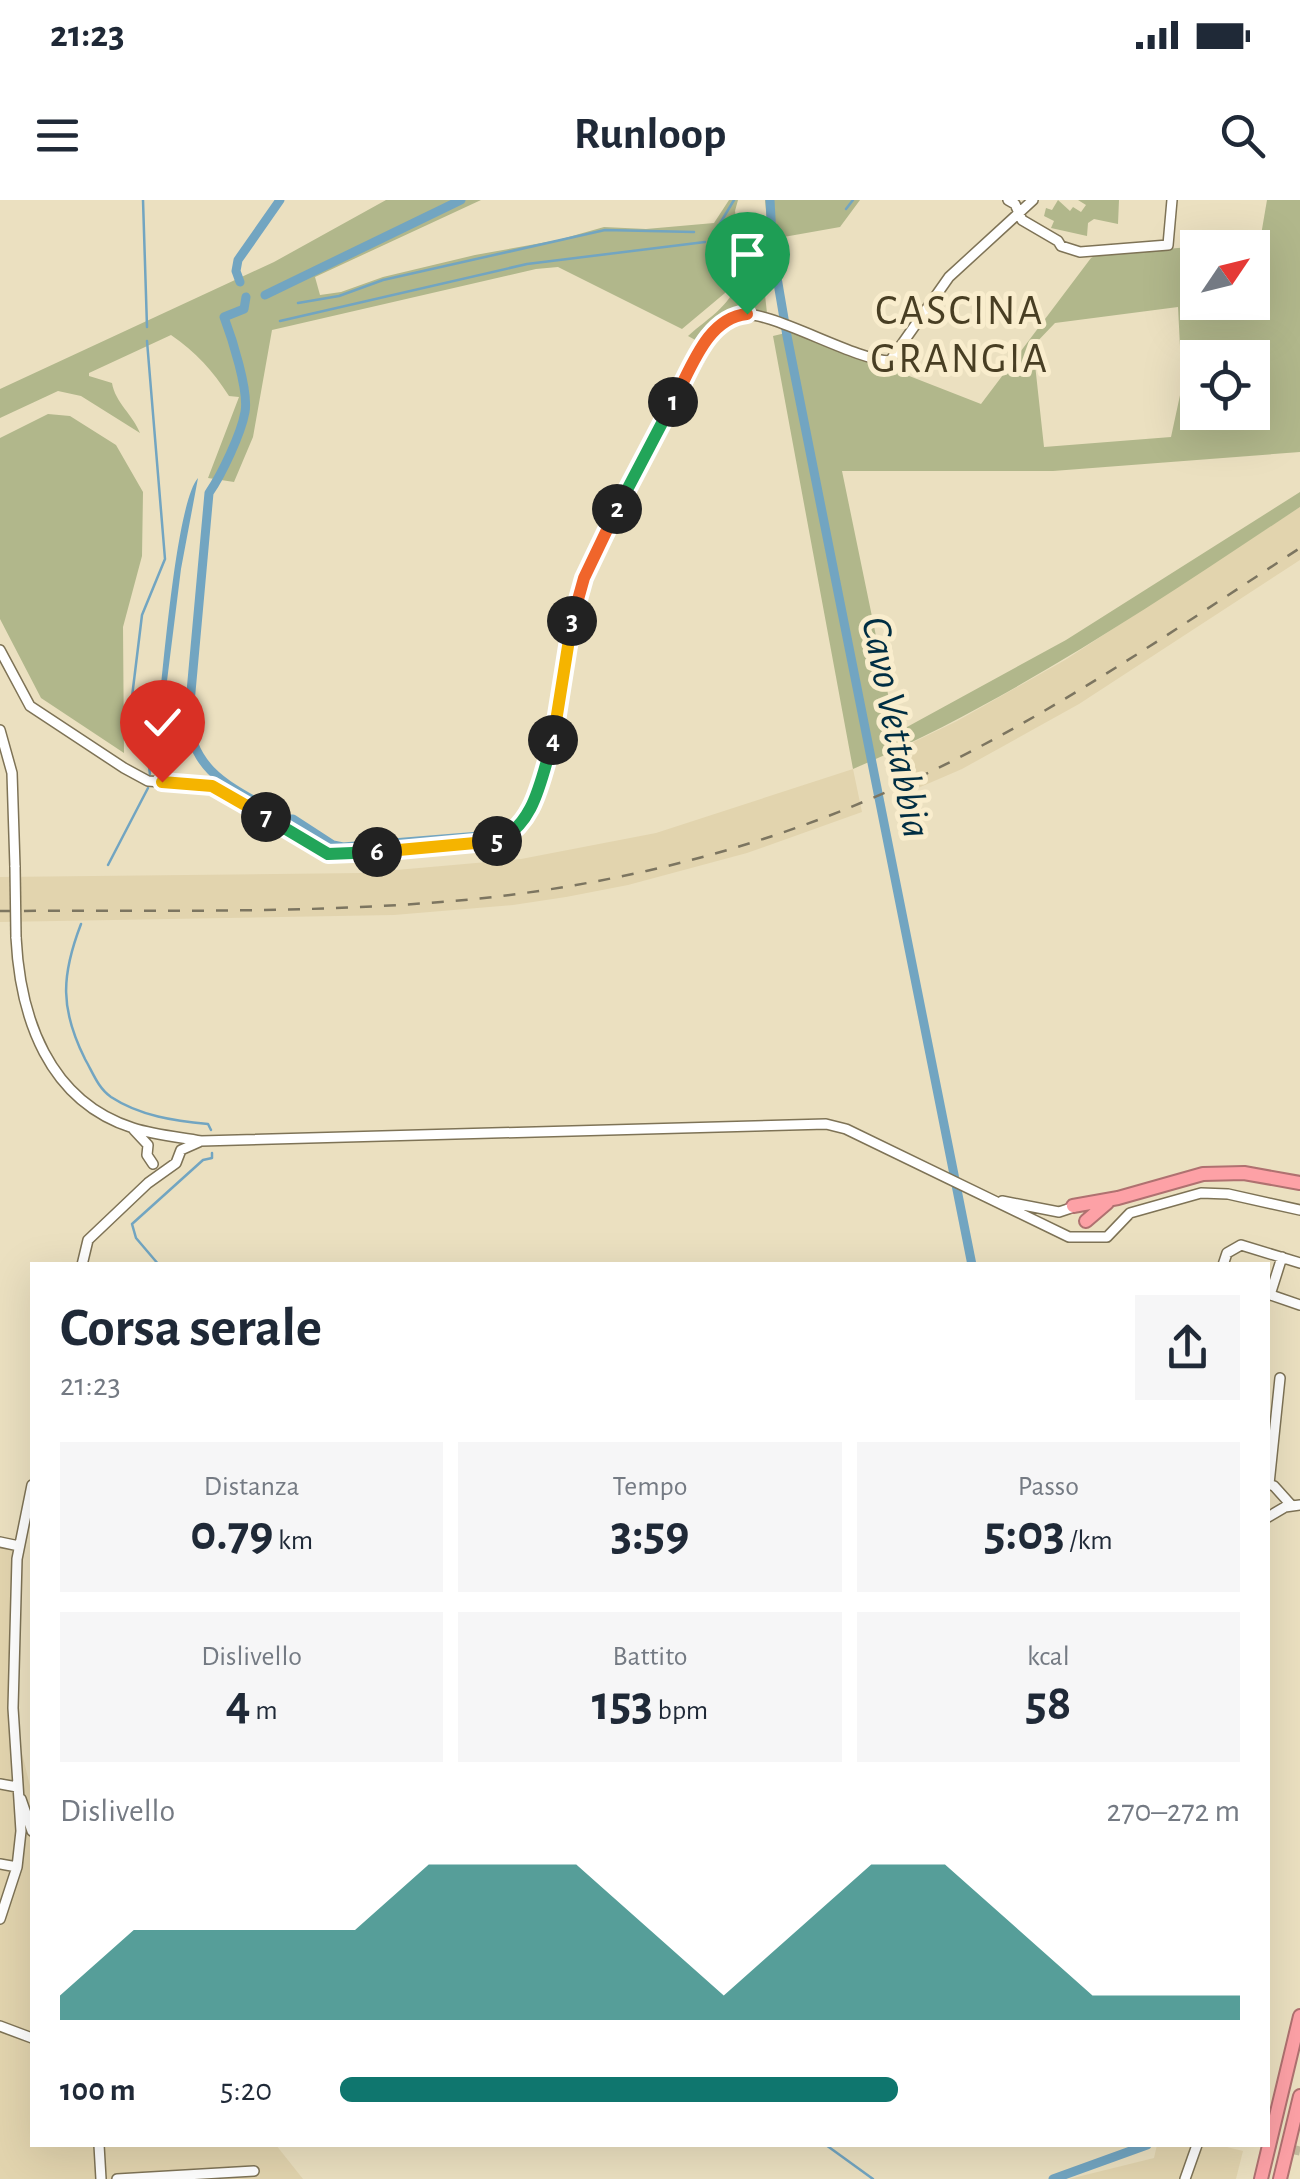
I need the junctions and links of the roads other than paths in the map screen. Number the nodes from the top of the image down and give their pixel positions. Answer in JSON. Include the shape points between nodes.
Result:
{"nodes":[{"id":1,"x":1008,"y":200,"type":"edge"},
{"id":2,"x":1033,"y":200,"type":"edge"},
{"id":3,"x":1172,"y":200,"type":"edge"},
{"id":4,"x":1019,"y":212,"type":"junction"},
{"id":5,"x":0,"y":650,"type":"edge"},
{"id":6,"x":0,"y":730,"type":"edge"},
{"id":7,"x":132,"y":1128,"type":"junction"},
{"id":8,"x":164,"y":1133,"type":"junction"},
{"id":9,"x":175,"y":1138,"type":"junction"},
{"id":10,"x":201,"y":1141,"type":"junction"},
{"id":11,"x":148,"y":1144,"type":"junction"},
{"id":12,"x":181,"y":1150,"type":"junction"},
{"id":13,"x":154,"y":1164,"type":"junction"},
{"id":14,"x":168,"y":1167,"type":"junction"},
{"id":15,"x":1300,"y":1182,"type":"edge"},
{"id":16,"x":148,"y":1184,"type":"junction"},
{"id":17,"x":986,"y":1196,"type":"junction"},
{"id":18,"x":1118,"y":1198,"type":"junction"},
{"id":19,"x":1066,"y":1209,"type":"junction"},
{"id":20,"x":1300,"y":1210,"type":"edge"},
{"id":21,"x":1086,"y":1222,"type":"junction"},
{"id":22,"x":1060,"y":1233,"type":"junction"},
{"id":23,"x":1076,"y":1236,"type":"junction"},
{"id":24,"x":1100,"y":1238,"type":"junction"},
{"id":25,"x":1282,"y":1258,"type":"junction"},
{"id":26,"x":83,"y":1262,"type":"edge"},
{"id":27,"x":1224,"y":1262,"type":"edge"},
{"id":28,"x":1300,"y":1264,"type":"edge"},
{"id":29,"x":1270,"y":1292,"type":"edge"},
{"id":30,"x":1270,"y":1295,"type":"edge"},
{"id":31,"x":1300,"y":1305,"type":"edge"},
{"id":32,"x":1280,"y":1378,"type":"dead end"},
{"id":33,"x":1270,"y":1466,"type":"edge"},
{"id":34,"x":1270,"y":1486,"type":"edge"},
{"id":35,"x":30,"y":1494,"type":"edge"},
{"id":36,"x":1281,"y":1496,"type":"junction"},
{"id":37,"x":1296,"y":1505,"type":"edge"},
{"id":38,"x":1279,"y":1510,"type":"junction"},
{"id":39,"x":1270,"y":1516,"type":"edge"},
{"id":40,"x":0,"y":1542,"type":"edge"},
{"id":41,"x":19,"y":1546,"type":"junction"},
{"id":42,"x":0,"y":1624,"type":"edge"},
{"id":43,"x":16,"y":1628,"type":"junction"},
{"id":44,"x":0,"y":1705,"type":"edge"},
{"id":45,"x":13,"y":1708,"type":"junction"},
{"id":46,"x":0,"y":1784,"type":"edge"},
{"id":47,"x":17,"y":1787,"type":"junction"},
{"id":48,"x":30,"y":1825,"type":"edge"},
{"id":49,"x":0,"y":1864,"type":"edge"},
{"id":50,"x":17,"y":1867,"type":"junction"},
{"id":51,"x":0,"y":1919,"type":"edge"},
{"id":52,"x":1300,"y":2016,"type":"edge"},
{"id":53,"x":0,"y":2026,"type":"edge"},
{"id":54,"x":30,"y":2037,"type":"edge"},
{"id":55,"x":1300,"y":2096,"type":"edge"},
{"id":56,"x":1270,"y":2141,"type":"edge"},
{"id":57,"x":99,"y":2147,"type":"edge"},
{"id":58,"x":1196,"y":2147,"type":"edge"},
{"id":59,"x":1269,"y":2147,"type":"edge"},
{"id":60,"x":254,"y":2171,"type":"dead end"},
{"id":61,"x":101,"y":2179,"type":"edge"},
{"id":62,"x":117,"y":2179,"type":"edge"},
{"id":63,"x":1185,"y":2179,"type":"edge"},
{"id":64,"x":1261,"y":2179,"type":"edge"},
{"id":65,"x":1280,"y":2179,"type":"edge"}],
"edges":[{"from":1,"to":4,"type":"street"},
{"from":2,"to":4,"type":"street"},
{"from":3,"to":4,"type":"street","via":[[1168,245],[1080,252],[1061,246]]},
{"from":4,"to":5,"type":"street","via":[[949,278],[890,361],[747,314],[716,328],[582,586],[552,741],[530,813],[500,840],[328,854],[212,786],[148,781],[124,768],[35,711]]},
{"from":6,"to":7,"type":"street","bridge":true,"via":[[12,773],[16,937],[30,1025],[51,1065],[92,1107]]},
{"from":7,"to":8,"type":"street"},
{"from":7,"to":11,"type":"street"},
{"from":8,"to":9,"type":"street"},
{"from":8,"to":11,"type":"street"},
{"from":9,"to":10,"type":"street"},
{"from":9,"to":12,"type":"street"},
{"from":10,"to":12,"type":"street"},
{"from":10,"to":17,"type":"street","via":[[826,1124]]},
{"from":11,"to":13,"type":"street"},
{"from":12,"to":14,"type":"street"},
{"from":13,"to":14,"type":"street"},
{"from":13,"to":16,"type":"street"},
{"from":14,"to":16,"type":"street"},
{"from":15,"to":18,"type":"highway","via":[[1218,1172]]},
{"from":16,"to":26,"type":"street","via":[[88,1240]]},
{"from":17,"to":19,"type":"street"},
{"from":17,"to":22,"type":"street"},
{"from":18,"to":19,"type":"highway"},
{"from":18,"to":21,"type":"highway"},
{"from":19,"to":21,"type":"street","via":[[1081,1210]]},
{"from":19,"to":22,"type":"street","via":[[1056,1225]]},
{"from":20,"to":24,"type":"street","via":[[1201,1193],[1134,1212]]},
{"from":21,"to":23,"type":"street"},
{"from":21,"to":24,"type":"street"},
{"from":22,"to":23,"type":"street"},
{"from":23,"to":24,"type":"street"},
{"from":25,"to":27,"type":"street","via":[[1241,1246]]},
{"from":25,"to":28,"type":"street"},
{"from":25,"to":29,"type":"street"},
{"from":30,"to":31,"type":"street"},
{"from":32,"to":33,"type":"street"},
{"from":34,"to":36,"type":"street"},
{"from":35,"to":41,"type":"street"},
{"from":36,"to":37,"type":"street"},
{"from":36,"to":38,"type":"street"},
{"from":37,"to":38,"type":"street"},
{"from":38,"to":39,"type":"street"},
{"from":40,"to":41,"type":"street"},
{"from":41,"to":43,"type":"street"},
{"from":42,"to":43,"type":"street"},
{"from":43,"to":45,"type":"street"},
{"from":44,"to":45,"type":"street"},
{"from":45,"to":47,"type":"street"},
{"from":46,"to":47,"type":"street"},
{"from":47,"to":48,"type":"street"},
{"from":47,"to":50,"type":"street"},
{"from":49,"to":50,"type":"street"},
{"from":50,"to":51,"type":"street"},
{"from":52,"to":56,"type":"highway"},
{"from":53,"to":54,"type":"street"},
{"from":55,"to":65,"type":"highway"},
{"from":57,"to":61,"type":"street"},
{"from":58,"to":63,"type":"street"},
{"from":59,"to":64,"type":"highway"},
{"from":60,"to":62,"type":"street"}]}
